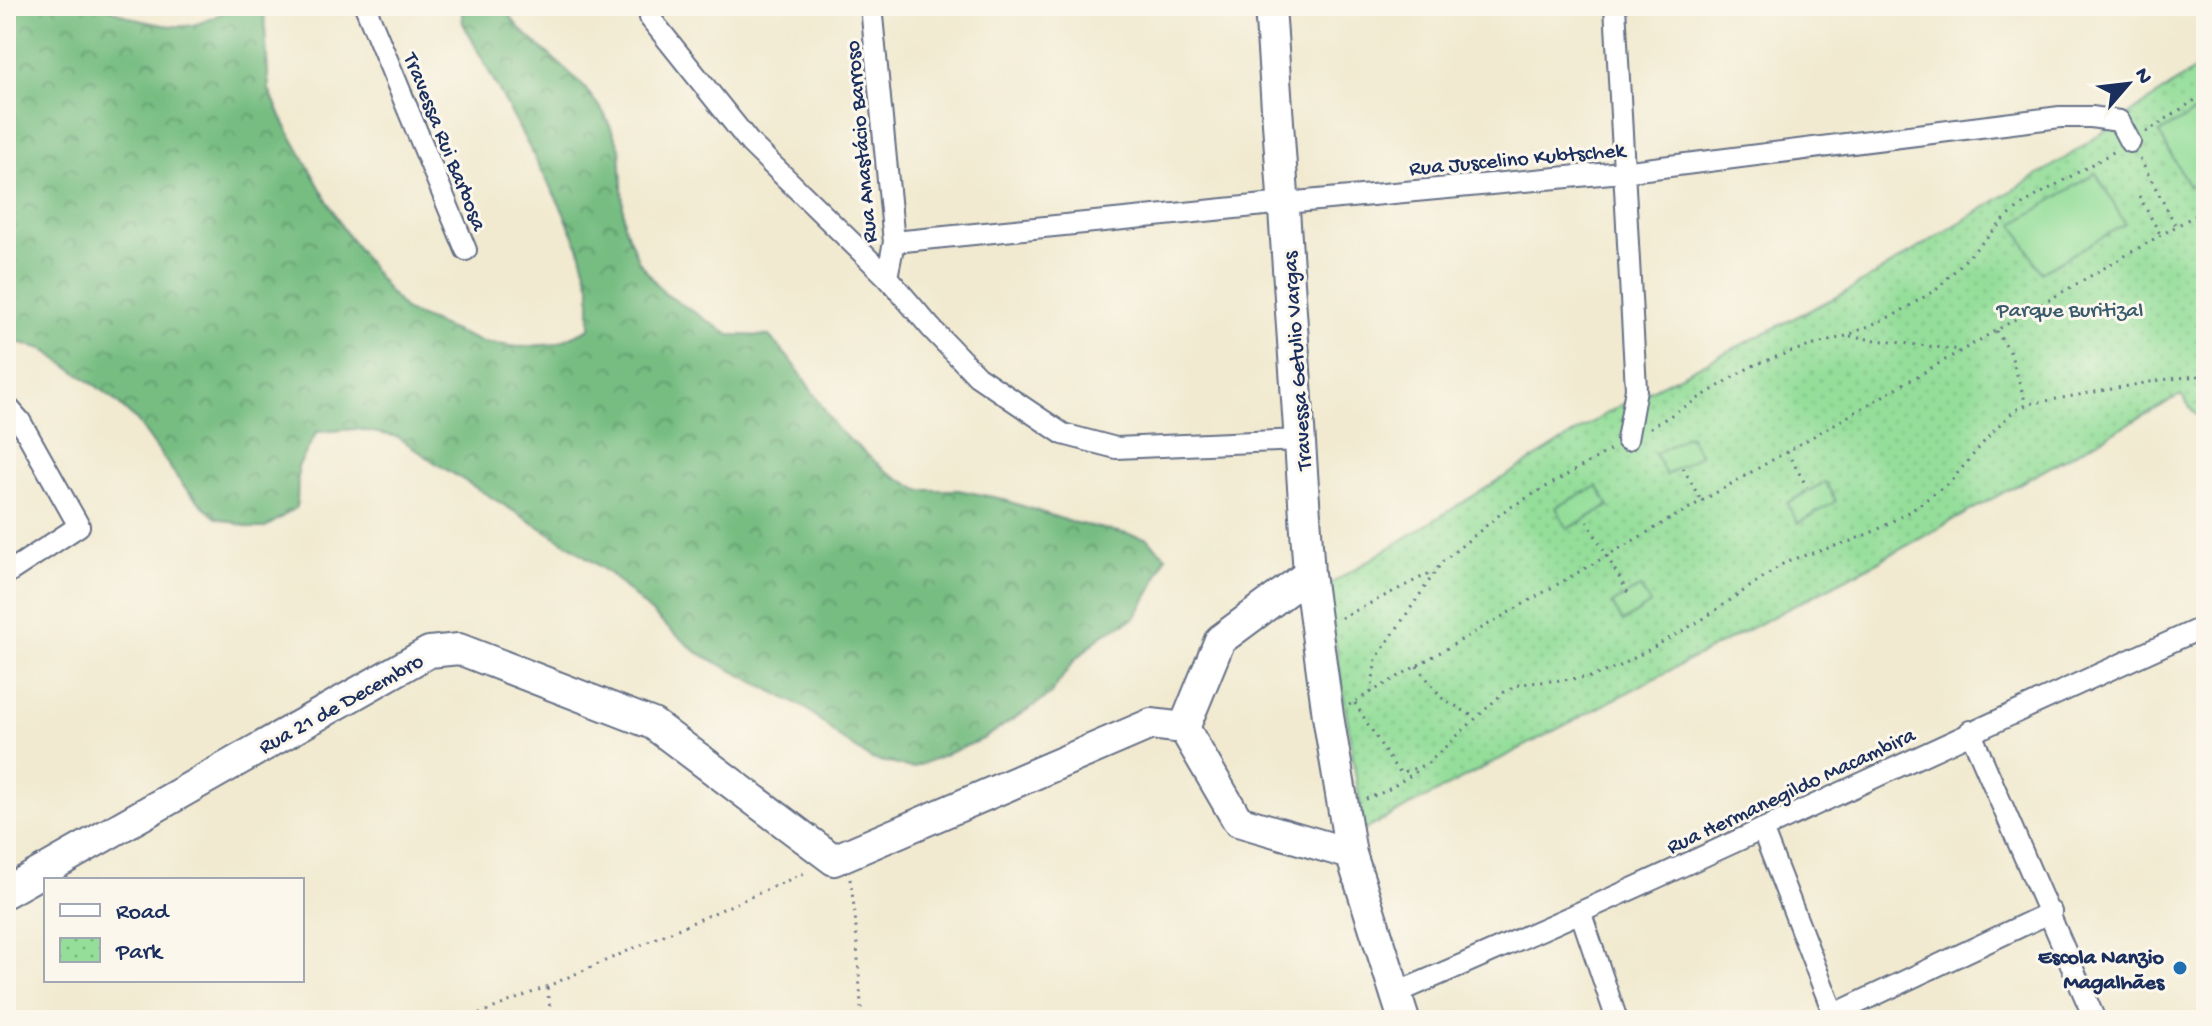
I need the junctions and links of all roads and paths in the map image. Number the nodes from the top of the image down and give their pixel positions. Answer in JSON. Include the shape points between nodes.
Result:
{"nodes":[{"id":1,"x":365,"y":6,"type":"edge"},
{"id":2,"x":871,"y":6,"type":"edge"},
{"id":3,"x":1270,"y":6,"type":"edge"},
{"id":4,"x":1615,"y":6,"type":"edge"},
{"id":5,"x":650,"y":18,"type":"dead end"},
{"id":6,"x":2206,"y":93,"type":"edge"},
{"id":7,"x":2130,"y":142,"type":"junction"},
{"id":8,"x":1622,"y":172,"type":"junction"},
{"id":9,"x":2139,"y":196,"type":"dead end"},
{"id":10,"x":1285,"y":203,"type":"junction"},
{"id":11,"x":2206,"y":209,"type":"edge"},
{"id":12,"x":2176,"y":226,"type":"junction"},
{"id":13,"x":2161,"y":235,"type":"junction"},
{"id":14,"x":894,"y":242,"type":"junction"},
{"id":15,"x":466,"y":250,"type":"dead end"},
{"id":16,"x":887,"y":277,"type":"junction"},
{"id":17,"x":1996,"y":331,"type":"junction"},
{"id":18,"x":1846,"y":336,"type":"junction"},
{"id":19,"x":1964,"y":350,"type":"junction"},
{"id":20,"x":2206,"y":375,"type":"edge"},
{"id":21,"x":6,"y":405,"type":"edge"},
{"id":22,"x":2026,"y":405,"type":"junction"},
{"id":23,"x":1299,"y":440,"type":"junction"},
{"id":24,"x":1627,"y":440,"type":"junction"},
{"id":25,"x":1787,"y":452,"type":"junction"},
{"id":26,"x":1683,"y":468,"type":"dead end"},
{"id":27,"x":1807,"y":487,"type":"dead end"},
{"id":28,"x":1702,"y":502,"type":"junction"},
{"id":29,"x":1587,"y":521,"type":"dead end"},
{"id":30,"x":1608,"y":556,"type":"junction"},
{"id":31,"x":1437,"y":570,"type":"junction"},
{"id":32,"x":6,"y":574,"type":"edge"},
{"id":33,"x":1309,"y":574,"type":"junction"},
{"id":34,"x":1628,"y":593,"type":"dead end"},
{"id":35,"x":2206,"y":626,"type":"edge"},
{"id":36,"x":1317,"y":631,"type":"junction"},
{"id":37,"x":1417,"y":666,"type":"junction"},
{"id":38,"x":1371,"y":693,"type":"junction"},
{"id":39,"x":1341,"y":709,"type":"junction"},
{"id":40,"x":1477,"y":718,"type":"junction"},
{"id":41,"x":1184,"y":728,"type":"junction"},
{"id":42,"x":1970,"y":731,"type":"junction"},
{"id":43,"x":1427,"y":764,"type":"junction"},
{"id":44,"x":1344,"y":808,"type":"junction"},
{"id":45,"x":1762,"y":829,"type":"junction"},
{"id":46,"x":1351,"y":854,"type":"junction"},
{"id":47,"x":839,"y":858,"type":"junction"},
{"id":48,"x":6,"y":892,"type":"edge"},
{"id":49,"x":2051,"y":912,"type":"junction"},
{"id":50,"x":1581,"y":914,"type":"junction"},
{"id":51,"x":546,"y":987,"type":"junction"},
{"id":52,"x":1399,"y":1007,"type":"edge"},
{"id":53,"x":1831,"y":1018,"type":"edge"},
{"id":54,"x":464,"y":1020,"type":"edge"},
{"id":55,"x":552,"y":1020,"type":"edge"},
{"id":56,"x":862,"y":1020,"type":"edge"},
{"id":57,"x":1617,"y":1020,"type":"edge"},
{"id":58,"x":2095,"y":1020,"type":"edge"}],
"edges":[{"from":1,"to":15,"type":"street","name":"Travessa Rui Barbosa"},
{"from":2,"to":14,"type":"street","name":"Rua Anastácio Barroso"},
{"from":3,"to":10,"type":"street","name":"Travessa Getulio Vargas"},
{"from":4,"to":8,"type":"street"},
{"from":5,"to":16,"type":"street","via":[[750,143]]},
{"from":6,"to":7,"type":"path"},
{"from":7,"to":8,"type":"street","name":"Rua Juscelino Kubtschek","via":[[2119,121],[2060,117]]},
{"from":7,"to":12,"type":"path"},
{"from":7,"to":18,"type":"path","via":[[2026,202],[1937,289]]},
{"from":8,"to":10,"type":"street","name":"Rua Juscelino Kubtschek"},
{"from":8,"to":24,"type":"street","via":[[1636,389]]},
{"from":9,"to":13,"type":"path"},
{"from":10,"to":14,"type":"street","name":"Rua Juscelino Kubtschek"},
{"from":10,"to":23,"type":"street","name":"Travessa Getulio Vargas"},
{"from":11,"to":12,"type":"path"},
{"from":12,"to":13,"type":"path"},
{"from":13,"to":17,"type":"path"},
{"from":14,"to":16,"type":"street","name":"Rua Anastácio Barroso"},
{"from":16,"to":23,"type":"street","via":[[977,376],[1063,434],[1116,448]]},
{"from":17,"to":19,"type":"path"},
{"from":17,"to":22,"type":"path","via":[[2010,352]]},
{"from":18,"to":19,"type":"path"},
{"from":18,"to":24,"type":"path","via":[[1750,367]]},
{"from":19,"to":25,"type":"path"},
{"from":20,"to":22,"type":"path"},
{"from":21,"to":32,"type":"street","via":[[79,526]]},
{"from":22,"to":40,"type":"path","via":[[1995,429],[1951,481],[1877,530],[1787,561],[1700,621],[1620,666],[1591,677],[1521,684],[1504,692]]},
{"from":23,"to":33,"type":"street","name":"Travessa Getulio Vargas"},
{"from":24,"to":31,"type":"path","via":[[1504,511]]},
{"from":25,"to":27,"type":"path"},
{"from":25,"to":28,"type":"path"},
{"from":26,"to":28,"type":"path"},
{"from":28,"to":30,"type":"path"},
{"from":29,"to":30,"type":"path"},
{"from":30,"to":34,"type":"path"},
{"from":30,"to":37,"type":"path"},
{"from":31,"to":36,"type":"path"},
{"from":31,"to":38,"type":"path","via":[[1376,659]]},
{"from":33,"to":36,"type":"street","name":"Travessa Getulio Vargas"},
{"from":33,"to":41,"type":"street","via":[[1220,640]]},
{"from":35,"to":42,"type":"street","name":"Rua Hermanegildo Macambira"},
{"from":36,"to":39,"type":"street","name":"Travessa Getulio Vargas"},
{"from":37,"to":38,"type":"path"},
{"from":37,"to":40,"type":"path","via":[[1442,698]]},
{"from":38,"to":39,"type":"path"},
{"from":39,"to":43,"type":"path","via":[[1401,773]]},
{"from":39,"to":44,"type":"street","name":"Travessa Getulio Vargas"},
{"from":40,"to":43,"type":"path"},
{"from":41,"to":46,"type":"street","via":[[1238,821]]},
{"from":41,"to":47,"type":"street","via":[[1151,724]]},
{"from":42,"to":45,"type":"street","name":"Rua Hermanegildo Macambira"},
{"from":42,"to":49,"type":"street"},
{"from":43,"to":44,"type":"path","via":[[1386,791]]},
{"from":44,"to":46,"type":"street","name":"Travessa Getulio Vargas"},
{"from":45,"to":50,"type":"street","name":"Rua Hermanegildo Macambira"},
{"from":45,"to":53,"type":"street"},
{"from":46,"to":52,"type":"street","name":"Travessa Getulio Vargas"},
{"from":47,"to":48,"type":"street","name":"Rua 21 de Decembro","via":[[653,724],[459,649],[429,652],[401,666]]},
{"from":47,"to":51,"type":"path"},
{"from":47,"to":56,"type":"path","via":[[852,885]]},
{"from":49,"to":53,"type":"street"},
{"from":49,"to":58,"type":"street"},
{"from":50,"to":52,"type":"street","name":"Rua Hermanegildo Macambira"},
{"from":50,"to":57,"type":"street"},
{"from":51,"to":54,"type":"path"},
{"from":51,"to":55,"type":"path"}]}
